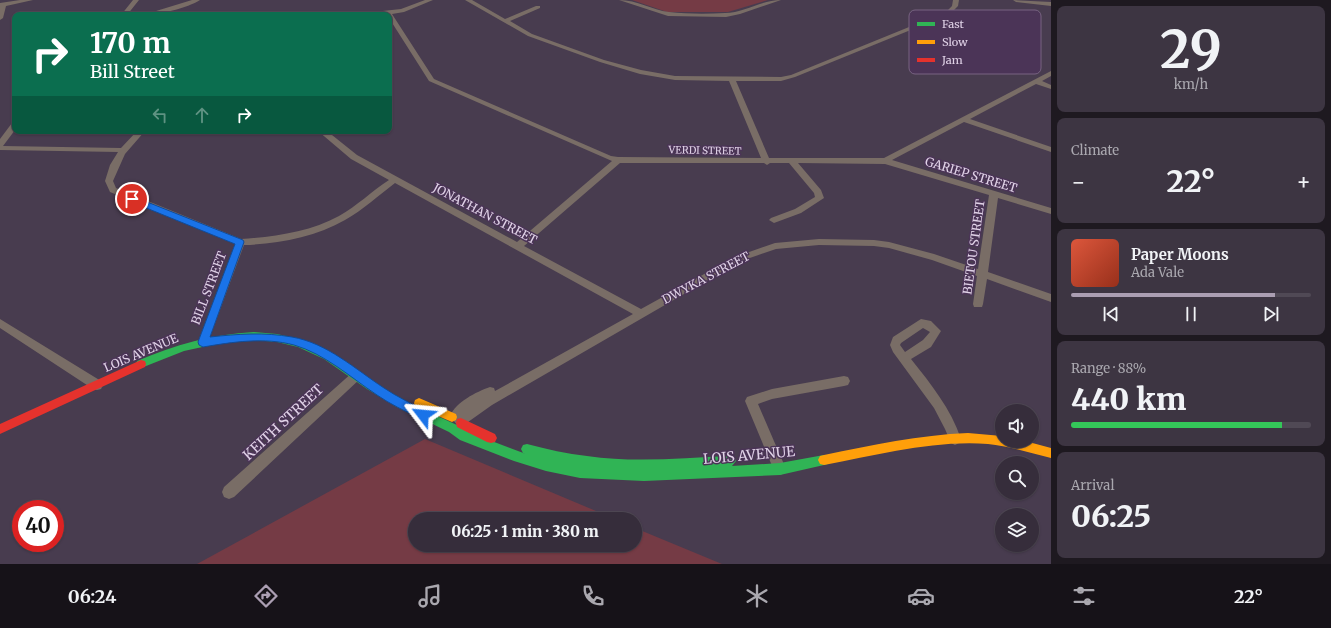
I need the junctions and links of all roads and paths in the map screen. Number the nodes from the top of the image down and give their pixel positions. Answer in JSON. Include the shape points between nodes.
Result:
{"nodes":[{"id":1,"x":30,"y":0,"type":"edge"},
{"id":2,"x":136,"y":0,"type":"edge"},
{"id":3,"x":197,"y":0,"type":"edge"},
{"id":4,"x":430,"y":0,"type":"edge"},
{"id":5,"x":468,"y":0,"type":"edge"},
{"id":6,"x":622,"y":0,"type":"edge"},
{"id":7,"x":778,"y":0,"type":"edge"},
{"id":8,"x":956,"y":0,"type":"edge"},
{"id":9,"x":1016,"y":0,"type":"edge"},
{"id":10,"x":1051,"y":4,"type":"edge"},
{"id":11,"x":2,"y":5,"type":"edge"},
{"id":12,"x":538,"y":7,"type":"dead end"},
{"id":13,"x":952,"y":10,"type":"edge"},
{"id":14,"x":126,"y":12,"type":"edge"},
{"id":15,"x":158,"y":12,"type":"edge"},
{"id":16,"x":392,"y":12,"type":"edge"},
{"id":17,"x":0,"y":18,"type":"edge"},
{"id":18,"x":392,"y":18,"type":"edge"},
{"id":19,"x":505,"y":21,"type":"junction"},
{"id":20,"x":909,"y":29,"type":"edge"},
{"id":21,"x":1051,"y":73,"type":"edge"},
{"id":22,"x":732,"y":78,"type":"junction"},
{"id":23,"x":1036,"y":81,"type":"junction"},
{"id":24,"x":1051,"y":87,"type":"edge"},
{"id":25,"x":963,"y":119,"type":"junction"},
{"id":26,"x":12,"y":129,"type":"edge"},
{"id":27,"x":138,"y":134,"type":"edge"},
{"id":28,"x":326,"y":134,"type":"edge"},
{"id":29,"x":0,"y":144,"type":"edge"},
{"id":30,"x":0,"y":148,"type":"edge"},
{"id":31,"x":122,"y":150,"type":"junction"},
{"id":32,"x":1051,"y":150,"type":"edge"},
{"id":33,"x":618,"y":160,"type":"junction"},
{"id":34,"x":885,"y":161,"type":"junction"},
{"id":35,"x":767,"y":162,"type":"junction"},
{"id":36,"x":792,"y":162,"type":"junction"},
{"id":37,"x":394,"y":180,"type":"junction"},
{"id":38,"x":994,"y":194,"type":"junction"},
{"id":39,"x":1051,"y":211,"type":"edge"},
{"id":40,"x":774,"y":220,"type":"dead end"},
{"id":41,"x":240,"y":242,"type":"junction"},
{"id":42,"x":518,"y":246,"type":"junction"},
{"id":43,"x":984,"y":274,"type":"junction"},
{"id":44,"x":1051,"y":298,"type":"edge"},
{"id":45,"x":978,"y":304,"type":"dead end"},
{"id":46,"x":640,"y":313,"type":"junction"},
{"id":47,"x":0,"y":323,"type":"edge"},
{"id":48,"x":203,"y":342,"type":"junction"},
{"id":49,"x":904,"y":358,"type":"dead end"},
{"id":50,"x":359,"y":376,"type":"junction"},
{"id":51,"x":844,"y":381,"type":"dead end"},
{"id":52,"x":97,"y":385,"type":"junction"},
{"id":53,"x":455,"y":422,"type":"junction"},
{"id":54,"x":0,"y":429,"type":"edge"},
{"id":55,"x":995,"y":433,"type":"edge"},
{"id":56,"x":954,"y":435,"type":"junction"},
{"id":57,"x":1039,"y":440,"type":"edge"},
{"id":58,"x":1051,"y":443,"type":"edge"},
{"id":59,"x":1051,"y":453,"type":"edge"},
{"id":60,"x":797,"y":456,"type":"dead end"},
{"id":61,"x":738,"y":461,"type":"dead end"},
{"id":62,"x":776,"y":462,"type":"junction"},
{"id":63,"x":229,"y":492,"type":"dead end"}],
"edges":[{"from":1,"to":11,"type":"street"},
{"from":2,"to":14,"type":"street"},
{"from":3,"to":15,"type":"street"},
{"from":4,"to":16,"type":"street"},
{"from":5,"to":19,"type":"street"},
{"from":6,"to":7,"type":"street","via":[[668,14],[726,15]]},
{"from":8,"to":13,"type":"street"},
{"from":9,"to":10,"type":"street"},
{"from":11,"to":17,"type":"street"},
{"from":12,"to":19,"type":"street"},
{"from":18,"to":33,"type":"street","name":"VERDI STREET","via":[[431,80]]},
{"from":19,"to":22,"type":"street","via":[[536,37],[640,72],[675,78]]},
{"from":20,"to":22,"type":"street","via":[[793,76],[781,79]]},
{"from":21,"to":23,"type":"street","name":"VERDI STREET"},
{"from":22,"to":35,"type":"street"},
{"from":23,"to":24,"type":"street"},
{"from":23,"to":25,"type":"street","name":"VERDI STREET"},
{"from":25,"to":32,"type":"street"},
{"from":25,"to":34,"type":"street","name":"VERDI STREET"},
{"from":26,"to":29,"type":"street"},
{"from":27,"to":31,"type":"street"},
{"from":28,"to":37,"type":"street","name":"JONATHAN STREET","via":[[354,157]]},
{"from":30,"to":31,"type":"street"},
{"from":31,"to":41,"type":"street","via":[[110,181],[114,190]]},
{"from":33,"to":35,"type":"street","name":"VERDI STREET"},
{"from":33,"to":42,"type":"street"},
{"from":34,"to":36,"type":"street","name":"VERDI STREET"},
{"from":34,"to":38,"type":"street","name":"GARIEP STREET"},
{"from":35,"to":36,"type":"street","name":"VERDI STREET"},
{"from":36,"to":40,"type":"street","via":[[818,192],[820,198],[798,211]]},
{"from":37,"to":41,"type":"street","via":[[330,223],[281,236]]},
{"from":37,"to":42,"type":"street","name":"JONATHAN STREET"},
{"from":38,"to":39,"type":"street","name":"GARIEP STREET"},
{"from":38,"to":43,"type":"street","name":"BIETOU STREET"},
{"from":41,"to":48,"type":"street","name":"BILL STREET"},
{"from":42,"to":46,"type":"street","name":"JONATHAN STREET"},
{"from":43,"to":44,"type":"street","name":"DWYKA STREET"},
{"from":43,"to":45,"type":"street","name":"BIETOU STREET"},
{"from":43,"to":46,"type":"street","name":"DWYKA STREET","via":[[889,245],[848,242],[775,246],[738,259]]},
{"from":46,"to":53,"type":"street","name":"DWYKA STREET"},
{"from":47,"to":52,"type":"street"},
{"from":48,"to":50,"type":"street","name":"LOIS AVENUE","via":[[241,337],[293,341],[313,348]]},
{"from":48,"to":52,"type":"street","name":"LOIS AVENUE","via":[[171,351]]},
{"from":49,"to":56,"type":"street"},
{"from":50,"to":53,"type":"street","name":"LOIS AVENUE","via":[[387,386]]},
{"from":50,"to":53,"type":"street","name":"LOIS AVENUE","via":[[432,420]]},
{"from":50,"to":63,"type":"street","name":"KEITH STREET"},
{"from":51,"to":62,"type":"street","via":[[772,394],[751,401]]},
{"from":52,"to":54,"type":"street","name":"LOIS AVENUE"},
{"from":53,"to":61,"type":"street","name":"LOIS AVENUE","via":[[509,444],[596,463]]},
{"from":53,"to":62,"type":"street","name":"LOIS AVENUE","via":[[464,436],[514,456],[580,472],[644,475]]},
{"from":55,"to":56,"type":"street","name":"LOIS AVENUE"},
{"from":56,"to":59,"type":"street","name":"LOIS AVENUE","via":[[989,439]]},
{"from":56,"to":60,"type":"street","name":"LOIS AVENUE","via":[[905,436]]},
{"from":56,"to":62,"type":"street","name":"LOIS AVENUE"},
{"from":57,"to":58,"type":"street"}]}
